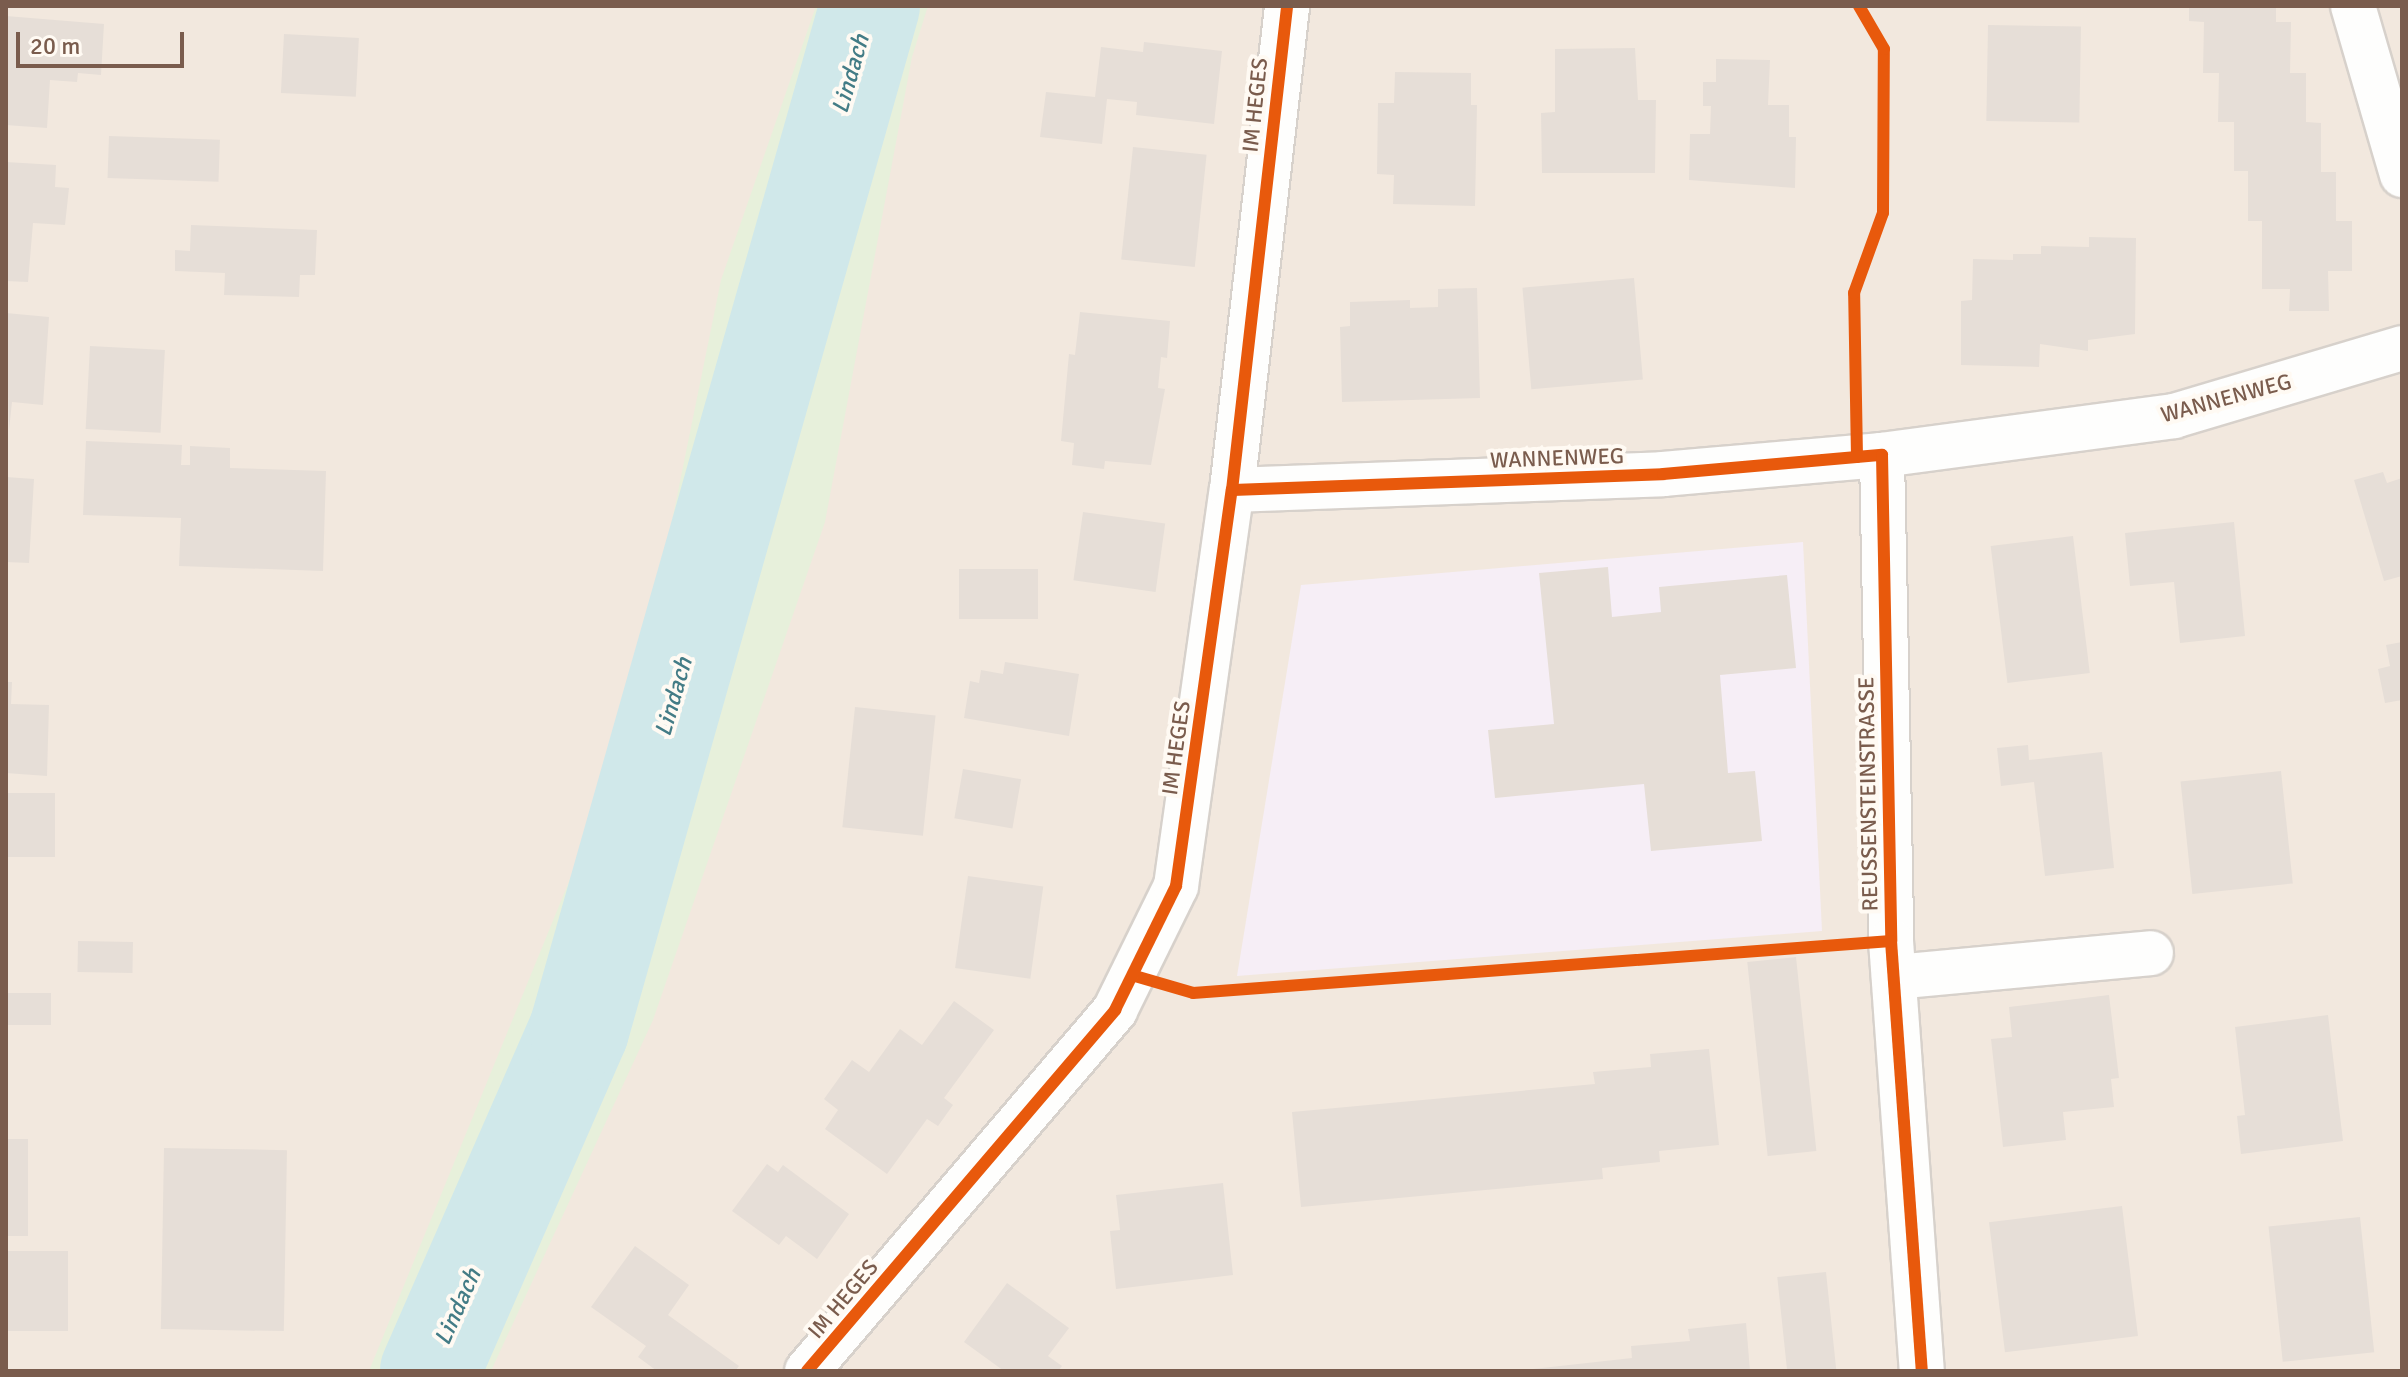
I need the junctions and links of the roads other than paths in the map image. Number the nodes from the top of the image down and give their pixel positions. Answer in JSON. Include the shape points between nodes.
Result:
{"nodes":[{"id":1,"x":1287,"y":6,"type":"edge"},
{"id":2,"x":2353,"y":6,"type":"edge"},
{"id":3,"x":2402,"y":175,"type":"edge"},
{"id":4,"x":2402,"y":348,"type":"edge"},
{"id":5,"x":1882,"y":455,"type":"junction"},
{"id":6,"x":1232,"y":490,"type":"junction"},
{"id":7,"x":2151,"y":953,"type":"dead end"},
{"id":8,"x":1894,"y":977,"type":"junction"},
{"id":9,"x":807,"y":1371,"type":"edge"},
{"id":10,"x":1922,"y":1371,"type":"edge"}],
"edges":[{"from":1,"to":6,"type":"street","name":"IM HEGES"},
{"from":2,"to":3,"type":"street"},
{"from":4,"to":5,"type":"street","name":"WANNENWEG","via":[[2174,416]]},
{"from":5,"to":6,"type":"street","name":"WANNENWEG","via":[[1663,474]]},
{"from":5,"to":8,"type":"street","name":"REUSSENSTEINSTRASSE"},
{"from":6,"to":9,"type":"street","name":"IM HEGES","via":[[1176,886],[1135,976],[1115,1010]]},
{"from":7,"to":8,"type":"street"},
{"from":8,"to":10,"type":"street","name":"REUSSENSTEINSTRASSE"}]}
